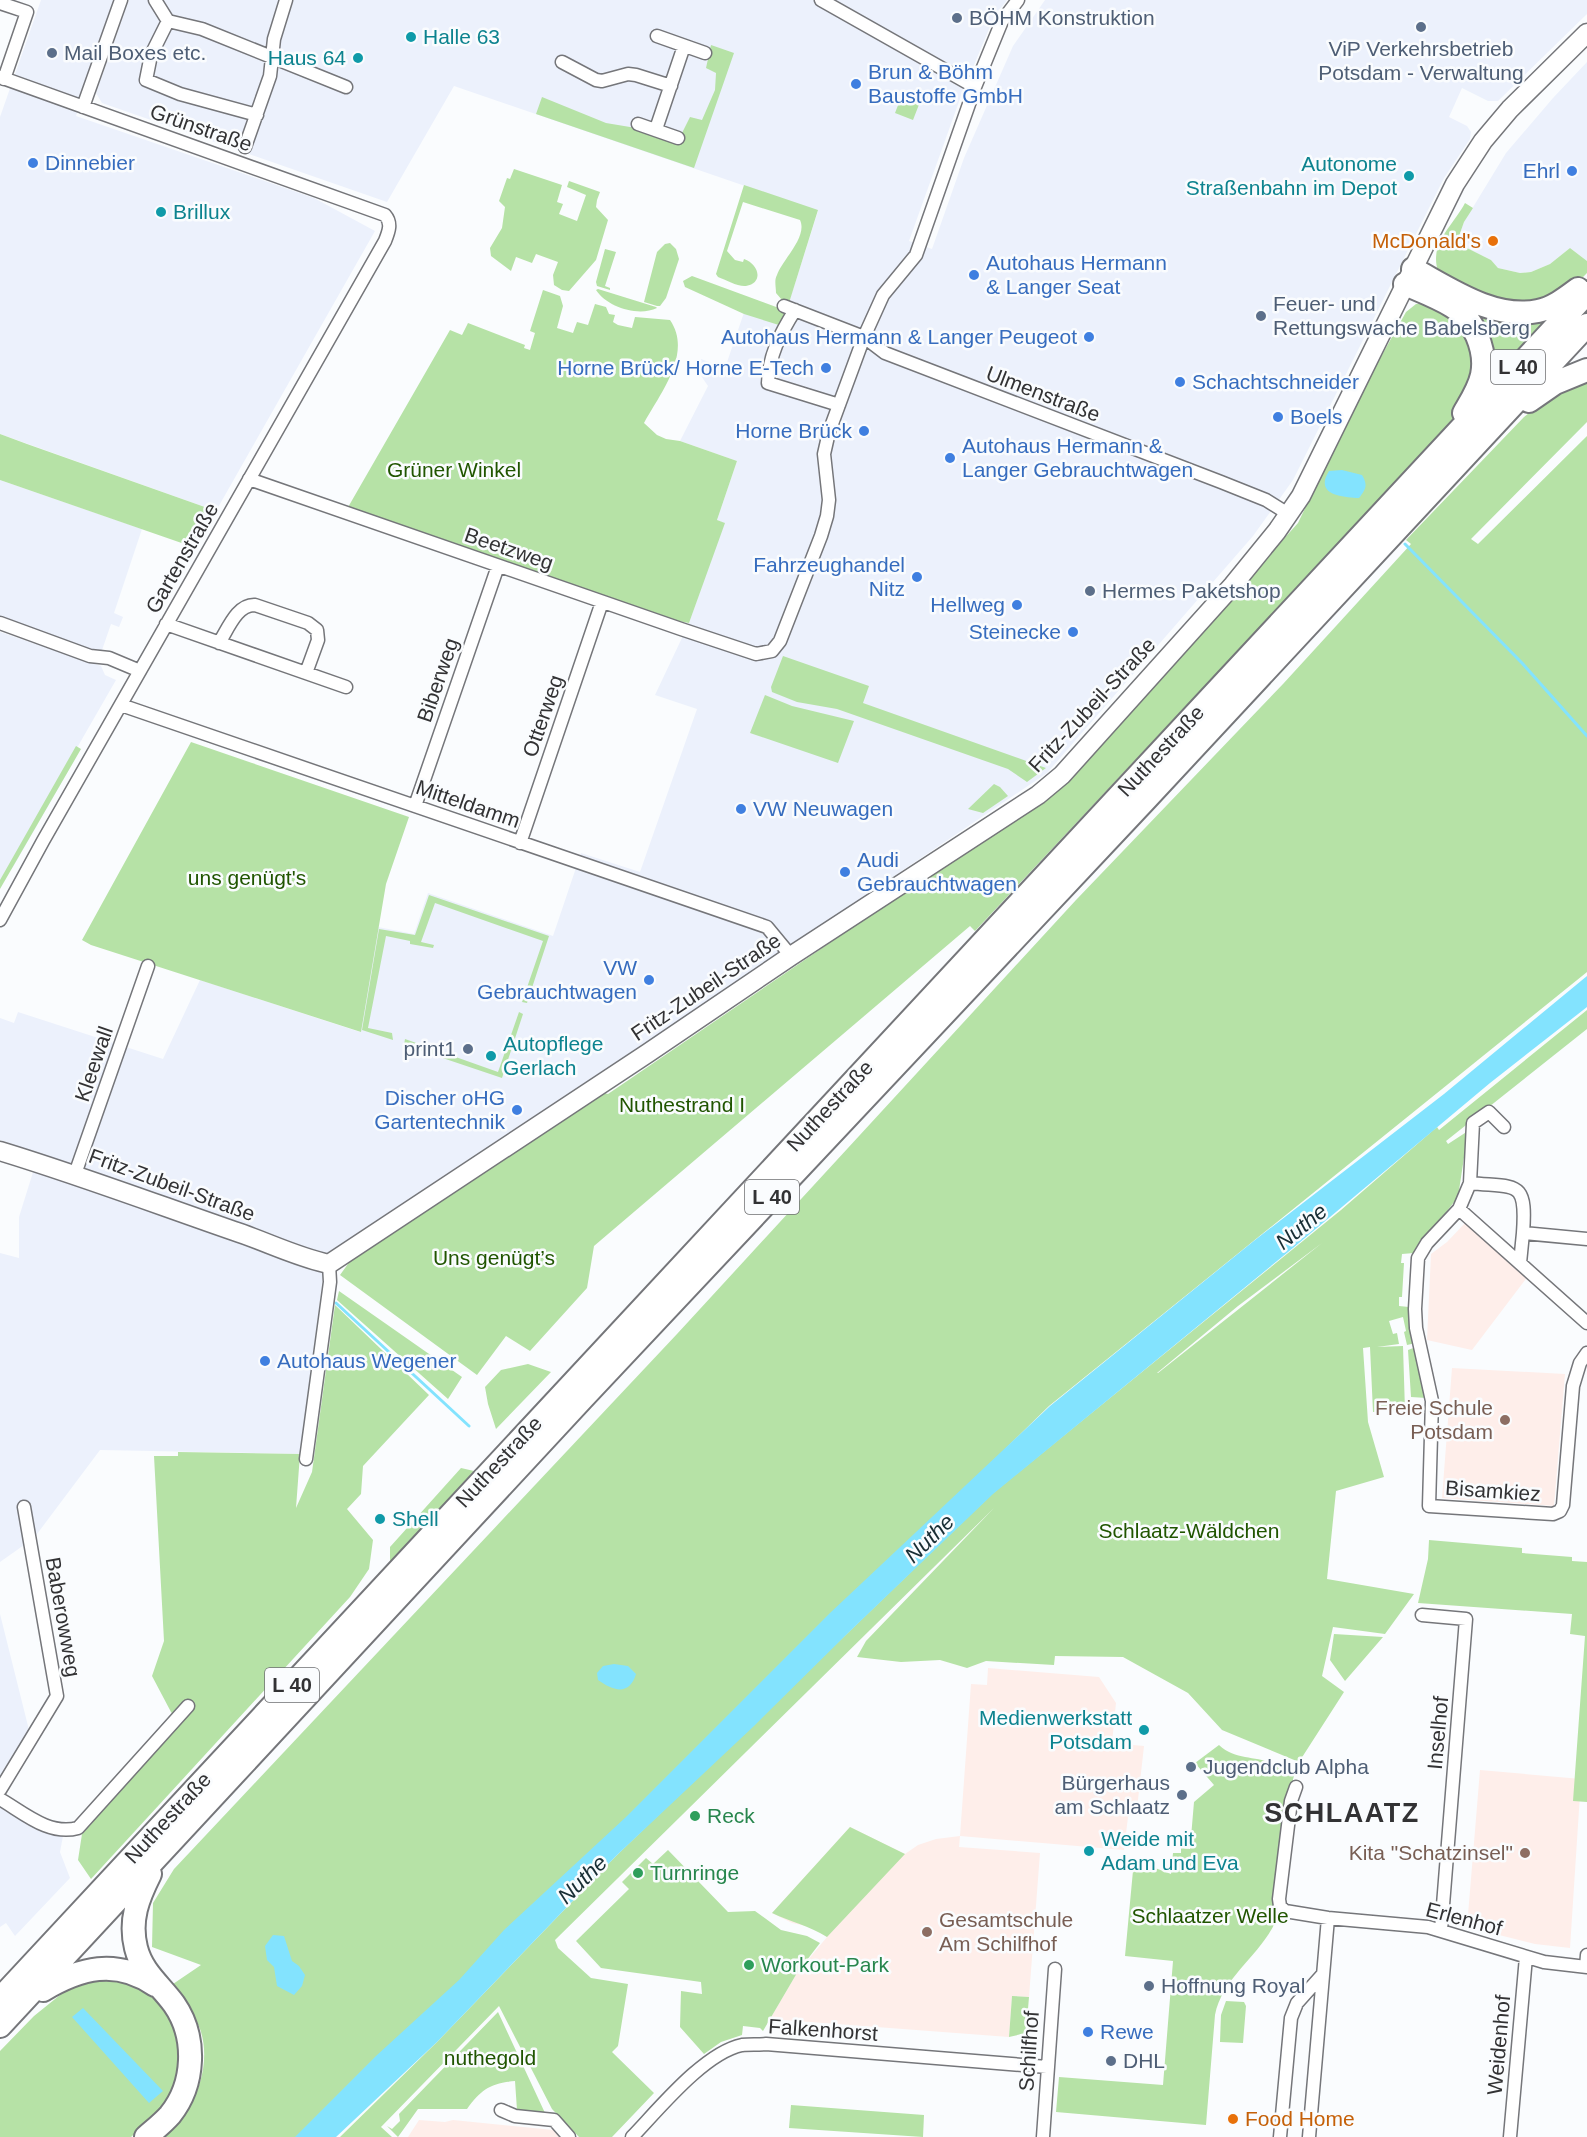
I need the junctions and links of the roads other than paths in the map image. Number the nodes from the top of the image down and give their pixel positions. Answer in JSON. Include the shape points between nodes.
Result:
{"nodes":[{"id":1,"x":121,"y":0,"type":"edge"},
{"id":2,"x":156,"y":0,"type":"edge"},
{"id":3,"x":286,"y":0,"type":"edge"},
{"id":4,"x":821,"y":0,"type":"edge"},
{"id":5,"x":1018,"y":0,"type":"edge"},
{"id":6,"x":0,"y":3,"type":"edge"},
{"id":7,"x":168,"y":21,"type":"junction"},
{"id":8,"x":1587,"y":33,"type":"edge"},
{"id":9,"x":657,"y":36,"type":"dead end"},
{"id":10,"x":684,"y":46,"type":"junction"},
{"id":11,"x":705,"y":53,"type":"dead end"},
{"id":12,"x":273,"y":59,"type":"junction"},
{"id":13,"x":562,"y":62,"type":"dead end"},
{"id":14,"x":2,"y":78,"type":"edge"},
{"id":15,"x":671,"y":86,"type":"junction"},
{"id":16,"x":346,"y":87,"type":"dead end"},
{"id":17,"x":975,"y":87,"type":"junction"},
{"id":18,"x":83,"y":107,"type":"junction"},
{"id":19,"x":257,"y":115,"type":"junction"},
{"id":20,"x":638,"y":124,"type":"dead end"},
{"id":21,"x":656,"y":129,"type":"junction"},
{"id":22,"x":678,"y":138,"type":"dead end"},
{"id":23,"x":245,"y":147,"type":"dead end"},
{"id":24,"x":385,"y":215,"type":"joint"},
{"id":25,"x":1409,"y":277,"type":"junction"},
{"id":26,"x":1587,"y":283,"type":"edge"},
{"id":27,"x":1587,"y":293,"type":"edge"},
{"id":28,"x":1587,"y":325,"type":"edge"},
{"id":29,"x":864,"y":337,"type":"junction"},
{"id":30,"x":1587,"y":370,"type":"edge"},
{"id":31,"x":839,"y":405,"type":"junction"},
{"id":32,"x":1496,"y":424,"type":"junction"},
{"id":33,"x":1449,"y":441,"type":"junction"},
{"id":34,"x":249,"y":479,"type":"junction"},
{"id":35,"x":1290,"y":515,"type":"junction"},
{"id":36,"x":498,"y":566,"type":"junction"},
{"id":37,"x":602,"y":602,"type":"junction"},
{"id":38,"x":0,"y":622,"type":"edge"},
{"id":39,"x":166,"y":624,"type":"junction"},
{"id":40,"x":219,"y":643,"type":"junction"},
{"id":41,"x":140,"y":671,"type":"junction"},
{"id":42,"x":306,"y":673,"type":"junction"},
{"id":43,"x":346,"y":687,"type":"dead end"},
{"id":44,"x":121,"y":705,"type":"junction"},
{"id":45,"x":416,"y":806,"type":"junction"},
{"id":46,"x":520,"y":843,"type":"junction"},
{"id":47,"x":0,"y":920,"type":"edge"},
{"id":48,"x":791,"y":956,"type":"junction"},
{"id":49,"x":148,"y":966,"type":"dead end"},
{"id":50,"x":1504,"y":1127,"type":"dead end"},
{"id":51,"x":0,"y":1151,"type":"edge"},
{"id":52,"x":75,"y":1174,"type":"junction"},
{"id":53,"x":1470,"y":1183,"type":"junction"},
{"id":54,"x":1459,"y":1209,"type":"junction"},
{"id":55,"x":1523,"y":1233,"type":"junction"},
{"id":56,"x":1587,"y":1239,"type":"edge"},
{"id":57,"x":1520,"y":1263,"type":"junction"},
{"id":58,"x":329,"y":1264,"type":"junction"},
{"id":59,"x":1587,"y":1323,"type":"edge"},
{"id":60,"x":1587,"y":1353,"type":"edge"},
{"id":61,"x":306,"y":1459,"type":"dead end"},
{"id":62,"x":24,"y":1507,"type":"dead end"},
{"id":63,"x":1422,"y":1615,"type":"dead end"},
{"id":64,"x":188,"y":1706,"type":"dead end"},
{"id":65,"x":1296,"y":1787,"type":"dead end"},
{"id":66,"x":0,"y":1790,"type":"edge"},
{"id":67,"x":0,"y":1799,"type":"edge"},
{"id":68,"x":162,"y":1851,"type":"junction"},
{"id":69,"x":1328,"y":1918,"type":"junction"},
{"id":70,"x":66,"y":1928,"type":"junction"},
{"id":71,"x":1441,"y":1930,"type":"junction"},
{"id":72,"x":1526,"y":1957,"type":"junction"},
{"id":73,"x":1587,"y":1963,"type":"edge"},
{"id":74,"x":1055,"y":1969,"type":"dead end"},
{"id":75,"x":1323,"y":1974,"type":"junction"},
{"id":76,"x":0,"y":1978,"type":"edge"},
{"id":77,"x":159,"y":1988,"type":"junction"},
{"id":78,"x":0,"y":1999,"type":"edge"},
{"id":79,"x":24,"y":2001,"type":"junction"},
{"id":80,"x":0,"y":2026,"type":"edge"},
{"id":81,"x":1047,"y":2067,"type":"junction"},
{"id":82,"x":501,"y":2110,"type":"dead end"},
{"id":83,"x":146,"y":2137,"type":"edge"},
{"id":84,"x":570,"y":2137,"type":"edge"},
{"id":85,"x":632,"y":2137,"type":"edge"},
{"id":86,"x":1042,"y":2137,"type":"edge"},
{"id":87,"x":1280,"y":2137,"type":"edge"},
{"id":88,"x":1309,"y":2137,"type":"edge"},
{"id":89,"x":1510,"y":2137,"type":"edge"}],
"edges":[{"from":1,"to":18,"type":"street"},
{"from":2,"to":7,"type":"street"},
{"from":3,"to":12,"type":"street","via":[[274,39]]},
{"from":4,"to":17,"type":"street"},
{"from":5,"to":17,"type":"street","via":[[1002,21]]},
{"from":6,"to":14,"type":"street","name":"Grünstraße","via":[[27,12]]},
{"from":7,"to":12,"type":"street","via":[[202,29]]},
{"from":7,"to":19,"type":"street","via":[[151,55],[146,80],[180,94]]},
{"from":8,"to":25,"type":"street","name":"Fritz-Zubeil-Straße","via":[[1524,93],[1483,141],[1455,184]]},
{"from":9,"to":10,"type":"street"},
{"from":10,"to":11,"type":"street"},
{"from":10,"to":15,"type":"street"},
{"from":12,"to":16,"type":"street"},
{"from":12,"to":19,"type":"street"},
{"from":13,"to":15,"type":"street","via":[[596,80],[628,74]]},
{"from":14,"to":18,"type":"street","name":"Grünstraße"},
{"from":15,"to":21,"type":"street"},
{"from":17,"to":29,"type":"street","via":[[916,255],[883,295]]},
{"from":18,"to":24,"type":"street","name":"Grünstraße"},
{"from":19,"to":23,"type":"street"},
{"from":20,"to":21,"type":"street"},
{"from":21,"to":22,"type":"street"},
{"from":24,"to":34,"type":"street","name":"Gartenstraße","via":[[389,227],[385,240]]},
{"from":25,"to":26,"type":"highway","via":[[1515,313],[1539,311],[1557,304]]},
{"from":25,"to":33,"type":"highway","via":[[1454,307],[1472,327],[1480,347],[1482,373],[1476,392]]},
{"from":25,"to":35,"type":"street","name":"Fritz-Zubeil-Straße"},
{"from":27,"to":33,"type":"highway","name":"Nuthestraße","number":"L 40"},
{"from":28,"to":32,"type":"highway","name":"Nuthestraße","number":"L 40"},
{"from":29,"to":31,"type":"street"},
{"from":29,"to":31,"type":"street","name":"Ulmenstraße","via":[[789,308],[778,337],[768,366],[768,383]]},
{"from":29,"to":35,"type":"street","name":"Ulmenstraße","via":[[885,353],[1211,478]]},
{"from":30,"to":32,"type":"highway","via":[[1555,383]]},
{"from":31,"to":37,"type":"street","name":"Beetzweg","via":[[824,454],[827,516],[780,641],[772,651],[756,654]]},
{"from":32,"to":68,"type":"highway","name":"Nuthestraße","number":"L 40"},
{"from":33,"to":70,"type":"highway","name":"Nuthestraße","number":"L 40"},
{"from":34,"to":36,"type":"street","name":"Beetzweg"},
{"from":34,"to":39,"type":"street","name":"Gartenstraße"},
{"from":35,"to":48,"type":"street","name":"Fritz-Zubeil-Straße","via":[[1233,585],[1062,775],[1022,806]]},
{"from":36,"to":37,"type":"street","name":"Beetzweg"},
{"from":36,"to":45,"type":"street","name":"Biberweg"},
{"from":37,"to":46,"type":"street","name":"Otterweg"},
{"from":38,"to":41,"type":"street"},
{"from":39,"to":40,"type":"street"},
{"from":39,"to":41,"type":"street","name":"Gartenstraße"},
{"from":40,"to":42,"type":"street"},
{"from":40,"to":42,"type":"street","via":[[244,606],[266,608],[317,630],[318,640]]},
{"from":41,"to":44,"type":"street","name":"Gartenstraße"},
{"from":42,"to":43,"type":"street"},
{"from":44,"to":45,"type":"street","name":"Mitteldamm"},
{"from":44,"to":47,"type":"street","name":"Gartenstraße"},
{"from":45,"to":46,"type":"street","name":"Mitteldamm"},
{"from":46,"to":48,"type":"street","name":"Mitteldamm","via":[[768,927]]},
{"from":48,"to":58,"type":"street","name":"Fritz-Zubeil-Straße"},
{"from":49,"to":52,"type":"street","name":"Kleewall"},
{"from":50,"to":53,"type":"street","name":"Bisamkiez","via":[[1489,1112],[1473,1123]]},
{"from":51,"to":52,"type":"street","name":"Fritz-Zubeil-Straße"},
{"from":52,"to":58,"type":"street","name":"Fritz-Zubeil-Straße"},
{"from":53,"to":54,"type":"street","name":"Bisamkiez"},
{"from":53,"to":55,"type":"street","via":[[1512,1187],[1521,1194]]},
{"from":54,"to":57,"type":"street"},
{"from":54,"to":60,"type":"street","name":"Bisamkiez","via":[[1427,1243],[1419,1258],[1416,1328],[1432,1401],[1429,1506],[1553,1514],[1560,1511],[1574,1386]]},
{"from":55,"to":56,"type":"street"},
{"from":55,"to":57,"type":"street"},
{"from":57,"to":59,"type":"street"},
{"from":58,"to":61,"type":"street","via":[[330,1282]]},
{"from":62,"to":66,"type":"street","name":"Baberowweg","via":[[57,1696]]},
{"from":63,"to":71,"type":"street","name":"Inselhof","via":[[1466,1618]]},
{"from":64,"to":67,"type":"street","via":[[78,1828],[50,1828]]},
{"from":65,"to":69,"type":"street","name":"Erlenhof","via":[[1291,1801],[1280,1906],[1291,1914]]},
{"from":68,"to":77,"type":"highway","via":[[139,1895],[133,1928],[140,1960]]},
{"from":68,"to":79,"type":"highway","name":"Nuthestraße","number":"L 40"},
{"from":69,"to":71,"type":"street","name":"Erlenhof"},
{"from":69,"to":75,"type":"street"},
{"from":70,"to":76,"type":"highway"},
{"from":70,"to":78,"type":"highway","name":"Nuthestraße","number":"L 40"},
{"from":71,"to":72,"type":"street","name":"Erlenhof"},
{"from":72,"to":73,"type":"street","name":"Erlenhof","via":[[1544,1962]]},
{"from":72,"to":89,"type":"street","name":"Weidenhof"},
{"from":74,"to":81,"type":"street","name":"Schilfhof"},
{"from":75,"to":87,"type":"street","via":[[1297,2003],[1291,2018]]},
{"from":75,"to":88,"type":"street"},
{"from":77,"to":79,"type":"highway","via":[[126,1971],[93,1969],[63,1978]]},
{"from":77,"to":83,"type":"highway","via":[[186,2027],[190,2063],[186,2086],[176,2106]]},
{"from":79,"to":80,"type":"highway","name":"Nuthestraße","number":"L 40"},
{"from":81,"to":85,"type":"street","name":"Falkenhorst","via":[[742,2045],[706,2063]]},
{"from":81,"to":86,"type":"street","name":"Schilfhof"},
{"from":82,"to":84,"type":"street","via":[[514,2116],[554,2120]]}]}
